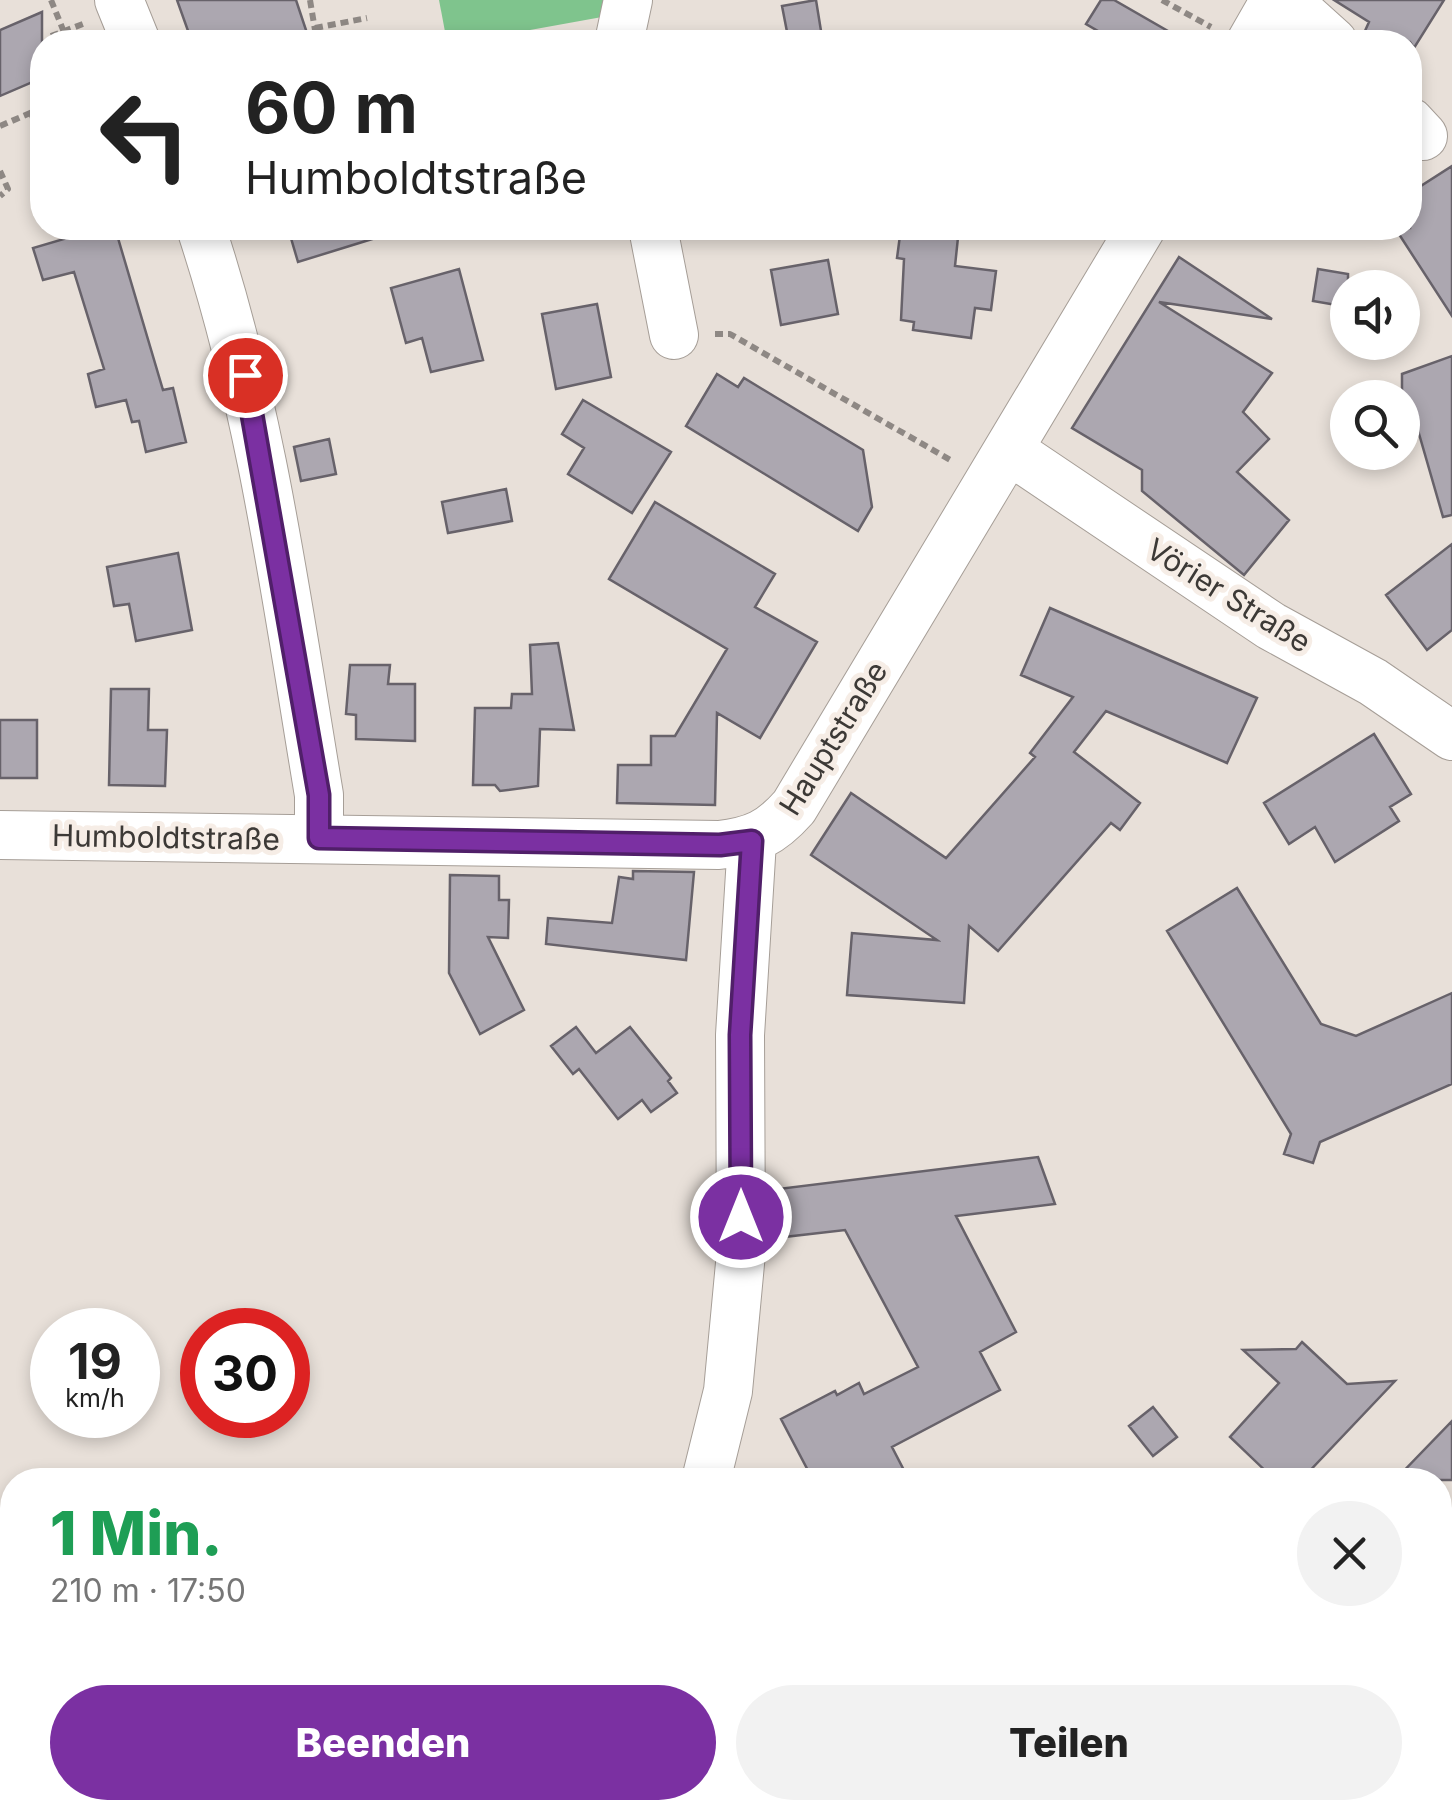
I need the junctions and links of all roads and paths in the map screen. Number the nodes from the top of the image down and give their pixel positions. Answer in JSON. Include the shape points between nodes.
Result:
{"nodes":[{"id":1,"x":52,"y":0,"type":"edge"},
{"id":2,"x":119,"y":0,"type":"edge"},
{"id":3,"x":310,"y":0,"type":"edge"},
{"id":4,"x":628,"y":0,"type":"edge"},
{"id":5,"x":1162,"y":0,"type":"edge"},
{"id":6,"x":1275,"y":0,"type":"edge"},
{"id":7,"x":366,"y":18,"type":"dead end"},
{"id":8,"x":315,"y":28,"type":"joint"},
{"id":9,"x":63,"y":30,"type":"edge"},
{"id":10,"x":131,"y":30,"type":"edge"},
{"id":11,"x":622,"y":30,"type":"edge"},
{"id":12,"x":1220,"y":30,"type":"edge"},
{"id":13,"x":1244,"y":30,"type":"edge"},
{"id":14,"x":1320,"y":30,"type":"edge"},
{"id":15,"x":30,"y":112,"type":"edge"},
{"id":16,"x":0,"y":126,"type":"edge"},
{"id":17,"x":0,"y":171,"type":"edge"},
{"id":18,"x":0,"y":196,"type":"edge"},
{"id":19,"x":206,"y":240,"type":"edge"},
{"id":20,"x":655,"y":240,"type":"edge"},
{"id":21,"x":1134,"y":240,"type":"edge"},
{"id":22,"x":674,"y":334,"type":"joint"},
{"id":23,"x":1009,"y":450,"type":"junction"},
{"id":24,"x":958,"y":465,"type":"dead end"},
{"id":25,"x":1450,"y":730,"type":"edge"},
{"id":26,"x":0,"y":835,"type":"edge"},
{"id":27,"x":319,"y":838,"type":"junction"},
{"id":28,"x":752,"y":841,"type":"junction"},
{"id":29,"x":709,"y":1468,"type":"edge"}],
"edges":[{"from":1,"to":9,"type":"path"},
{"from":2,"to":10,"type":"street"},
{"from":3,"to":8,"type":"path"},
{"from":4,"to":11,"type":"street"},
{"from":5,"to":12,"type":"path"},
{"from":6,"to":13,"type":"street"},
{"from":6,"to":14,"type":"street"},
{"from":7,"to":8,"type":"path"},
{"from":15,"to":16,"type":"path"},
{"from":17,"to":18,"type":"path","via":[[8,189]]},
{"from":19,"to":27,"type":"street","via":[[256,422],[319,795]]},
{"from":20,"to":22,"type":"street"},
{"from":21,"to":23,"type":"street","name":"Hauptstraße"},
{"from":22,"to":24,"type":"path","via":[[730,334]]},
{"from":23,"to":25,"type":"street","name":"Vörier Straße","via":[[1271,626]]},
{"from":23,"to":28,"type":"street","name":"Hauptstraße","via":[[794,807]]},
{"from":26,"to":27,"type":"street","name":"Humboldtstraße"},
{"from":27,"to":28,"type":"street","name":"Humboldtstraße"},
{"from":28,"to":29,"type":"street","name":"Hauptstraße","via":[[740,1035],[741,1253],[728,1391]]}]}
